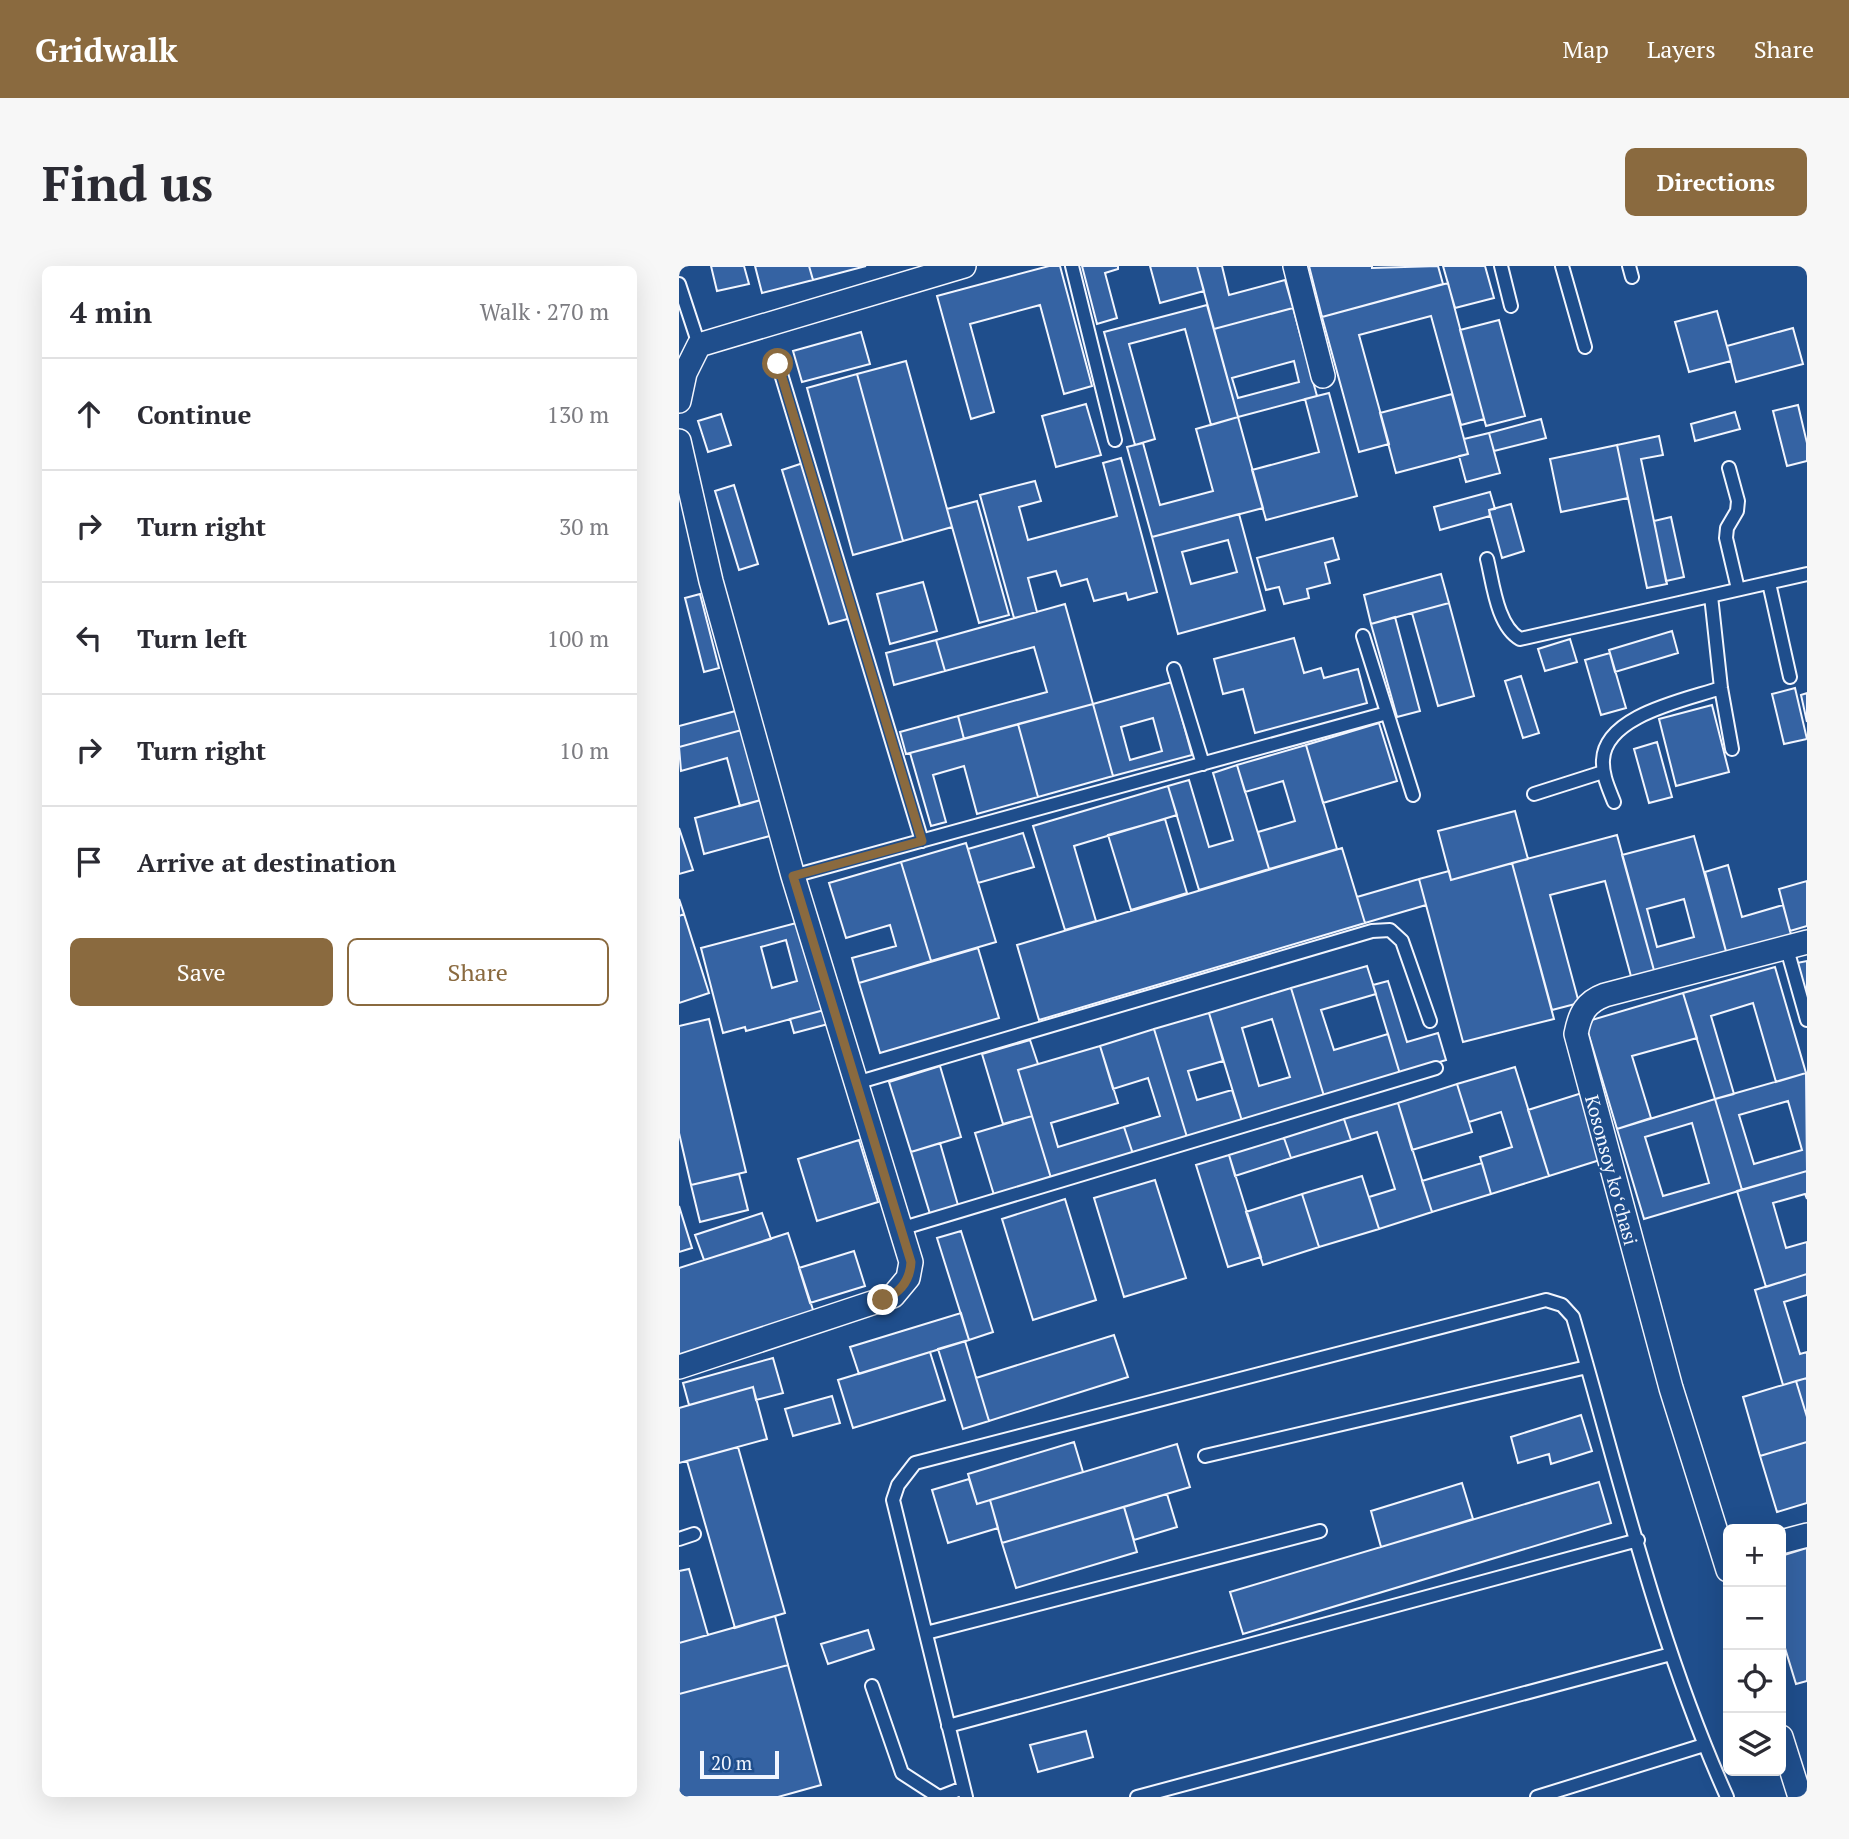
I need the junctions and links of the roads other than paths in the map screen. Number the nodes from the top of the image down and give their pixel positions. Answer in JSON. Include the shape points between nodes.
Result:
{"nodes":[{"id":1,"x":964,"y":266,"type":"edge"},
{"id":2,"x":1072,"y":266,"type":"edge"},
{"id":3,"x":1295,"y":266,"type":"edge"},
{"id":4,"x":1501,"y":266,"type":"edge"},
{"id":5,"x":1562,"y":266,"type":"edge"},
{"id":6,"x":679,"y":284,"type":"edge"},
{"id":7,"x":1511,"y":306,"type":"dead end"},
{"id":8,"x":699,"y":345,"type":"junction"},
{"id":9,"x":1585,"y":347,"type":"dead end"},
{"id":10,"x":778,"y":364,"type":"dead end"},
{"id":11,"x":1323,"y":376,"type":"dead end"},
{"id":12,"x":679,"y":401,"type":"edge"},
{"id":13,"x":1115,"y":440,"type":"dead end"},
{"id":14,"x":679,"y":441,"type":"edge"},
{"id":15,"x":1729,"y":468,"type":"dead end"},
{"id":16,"x":1487,"y":559,"type":"dead end"},
{"id":17,"x":1807,"y":574,"type":"edge"},
{"id":18,"x":1769,"y":583,"type":"junction"},
{"id":19,"x":1738,"y":589,"type":"junction"},
{"id":20,"x":1711,"y":596,"type":"junction"},
{"id":21,"x":1363,"y":636,"type":"dead end"},
{"id":22,"x":1174,"y":669,"type":"dead end"},
{"id":23,"x":1790,"y":677,"type":"dead end"},
{"id":24,"x":1721,"y":688,"type":"junction"},
{"id":25,"x":1387,"y":713,"type":"junction"},
{"id":26,"x":1732,"y":748,"type":"dead end"},
{"id":27,"x":1203,"y":764,"type":"junction"},
{"id":28,"x":1603,"y":772,"type":"junction"},
{"id":29,"x":1534,"y":794,"type":"dead end"},
{"id":30,"x":1413,"y":795,"type":"dead end"},
{"id":31,"x":1614,"y":802,"type":"dead end"},
{"id":32,"x":922,"y":841,"type":"junction"},
{"id":33,"x":793,"y":876,"type":"junction"},
{"id":34,"x":1797,"y":946,"type":"edge"},
{"id":35,"x":1807,"y":1020,"type":"edge"},
{"id":36,"x":1430,"y":1021,"type":"dead end"},
{"id":37,"x":1436,"y":1068,"type":"dead end"},
{"id":38,"x":856,"y":1083,"type":"junction"},
{"id":39,"x":900,"y":1229,"type":"junction"},
{"id":40,"x":679,"y":1367,"type":"edge"},
{"id":41,"x":1587,"y":1367,"type":"junction"},
{"id":42,"x":1205,"y":1456,"type":"dead end"},
{"id":43,"x":1320,"y":1531,"type":"dead end"},
{"id":44,"x":694,"y":1534,"type":"dead end"},
{"id":45,"x":1807,"y":1535,"type":"edge"},
{"id":46,"x":679,"y":1539,"type":"edge"},
{"id":47,"x":1638,"y":1540,"type":"junction"},
{"id":48,"x":1786,"y":1541,"type":"edge"},
{"id":49,"x":1723,"y":1549,"type":"edge"},
{"id":50,"x":926,"y":1633,"type":"junction"},
{"id":51,"x":1671,"y":1654,"type":"junction"},
{"id":52,"x":872,"y":1686,"type":"dead end"},
{"id":53,"x":948,"y":1726,"type":"junction"},
{"id":54,"x":1704,"y":1745,"type":"junction"},
{"id":55,"x":1786,"y":1753,"type":"edge"},
{"id":56,"x":964,"y":1792,"type":"edge"},
{"id":57,"x":1561,"y":1794,"type":"edge"},
{"id":58,"x":939,"y":1797,"type":"edge"},
{"id":59,"x":1137,"y":1797,"type":"edge"},
{"id":60,"x":1537,"y":1797,"type":"edge"},
{"id":61,"x":1727,"y":1797,"type":"edge"},
{"id":62,"x":1800,"y":1797,"type":"edge"}],
"edges":[{"from":1,"to":8,"type":"street"},
{"from":2,"to":13,"type":"lane"},
{"from":3,"to":11,"type":"street"},
{"from":4,"to":7,"type":"lane"},
{"from":5,"to":9,"type":"lane"},
{"from":6,"to":8,"type":"lane"},
{"from":8,"to":12,"type":"street","via":[[685,373]]},
{"from":10,"to":32,"type":"lane"},
{"from":14,"to":33,"type":"street","via":[[711,581]]},
{"from":15,"to":19,"type":"lane","via":[[1738,501],[1726,538]]},
{"from":16,"to":20,"type":"lane","via":[[1504,625],[1520,639]]},
{"from":17,"to":18,"type":"lane"},
{"from":18,"to":19,"type":"lane"},
{"from":18,"to":23,"type":"lane"},
{"from":19,"to":20,"type":"lane"},
{"from":20,"to":24,"type":"lane"},
{"from":21,"to":25,"type":"lane"},
{"from":22,"to":27,"type":"lane"},
{"from":24,"to":26,"type":"lane"},
{"from":24,"to":28,"type":"lane","via":[[1638,716],[1616,732],[1606,747]]},
{"from":25,"to":27,"type":"lane"},
{"from":25,"to":30,"type":"lane"},
{"from":27,"to":32,"type":"lane"},
{"from":28,"to":29,"type":"lane"},
{"from":28,"to":31,"type":"lane"},
{"from":32,"to":33,"type":"lane"},
{"from":33,"to":38,"type":"street"},
{"from":34,"to":35,"type":"lane"},
{"from":34,"to":49,"type":"street","name":"Kosonsoy koʻchasi","via":[[1591,1000],[1576,1034],[1671,1388]]},
{"from":36,"to":38,"type":"lane","via":[[1402,941],[1390,930],[1372,930]]},
{"from":37,"to":39,"type":"lane"},
{"from":38,"to":39,"type":"street"},
{"from":39,"to":40,"type":"street","via":[[910,1268],[904,1285],[893,1296]]},
{"from":41,"to":42,"type":"lane"},
{"from":41,"to":47,"type":"lane"},
{"from":41,"to":50,"type":"lane","via":[[1573,1317],[1546,1300],[915,1463],[893,1500]]},
{"from":43,"to":50,"type":"lane"},
{"from":44,"to":46,"type":"lane"},
{"from":45,"to":48,"type":"street"},
{"from":47,"to":51,"type":"lane"},
{"from":47,"to":53,"type":"lane"},
{"from":50,"to":53,"type":"lane"},
{"from":51,"to":54,"type":"lane"},
{"from":51,"to":59,"type":"lane"},
{"from":52,"to":58,"type":"lane","via":[[902,1773]]},
{"from":53,"to":56,"type":"lane"},
{"from":54,"to":57,"type":"lane"},
{"from":54,"to":61,"type":"lane"},
{"from":55,"to":62,"type":"street"},
{"from":56,"to":58,"type":"lane"},
{"from":57,"to":60,"type":"lane"}]}
